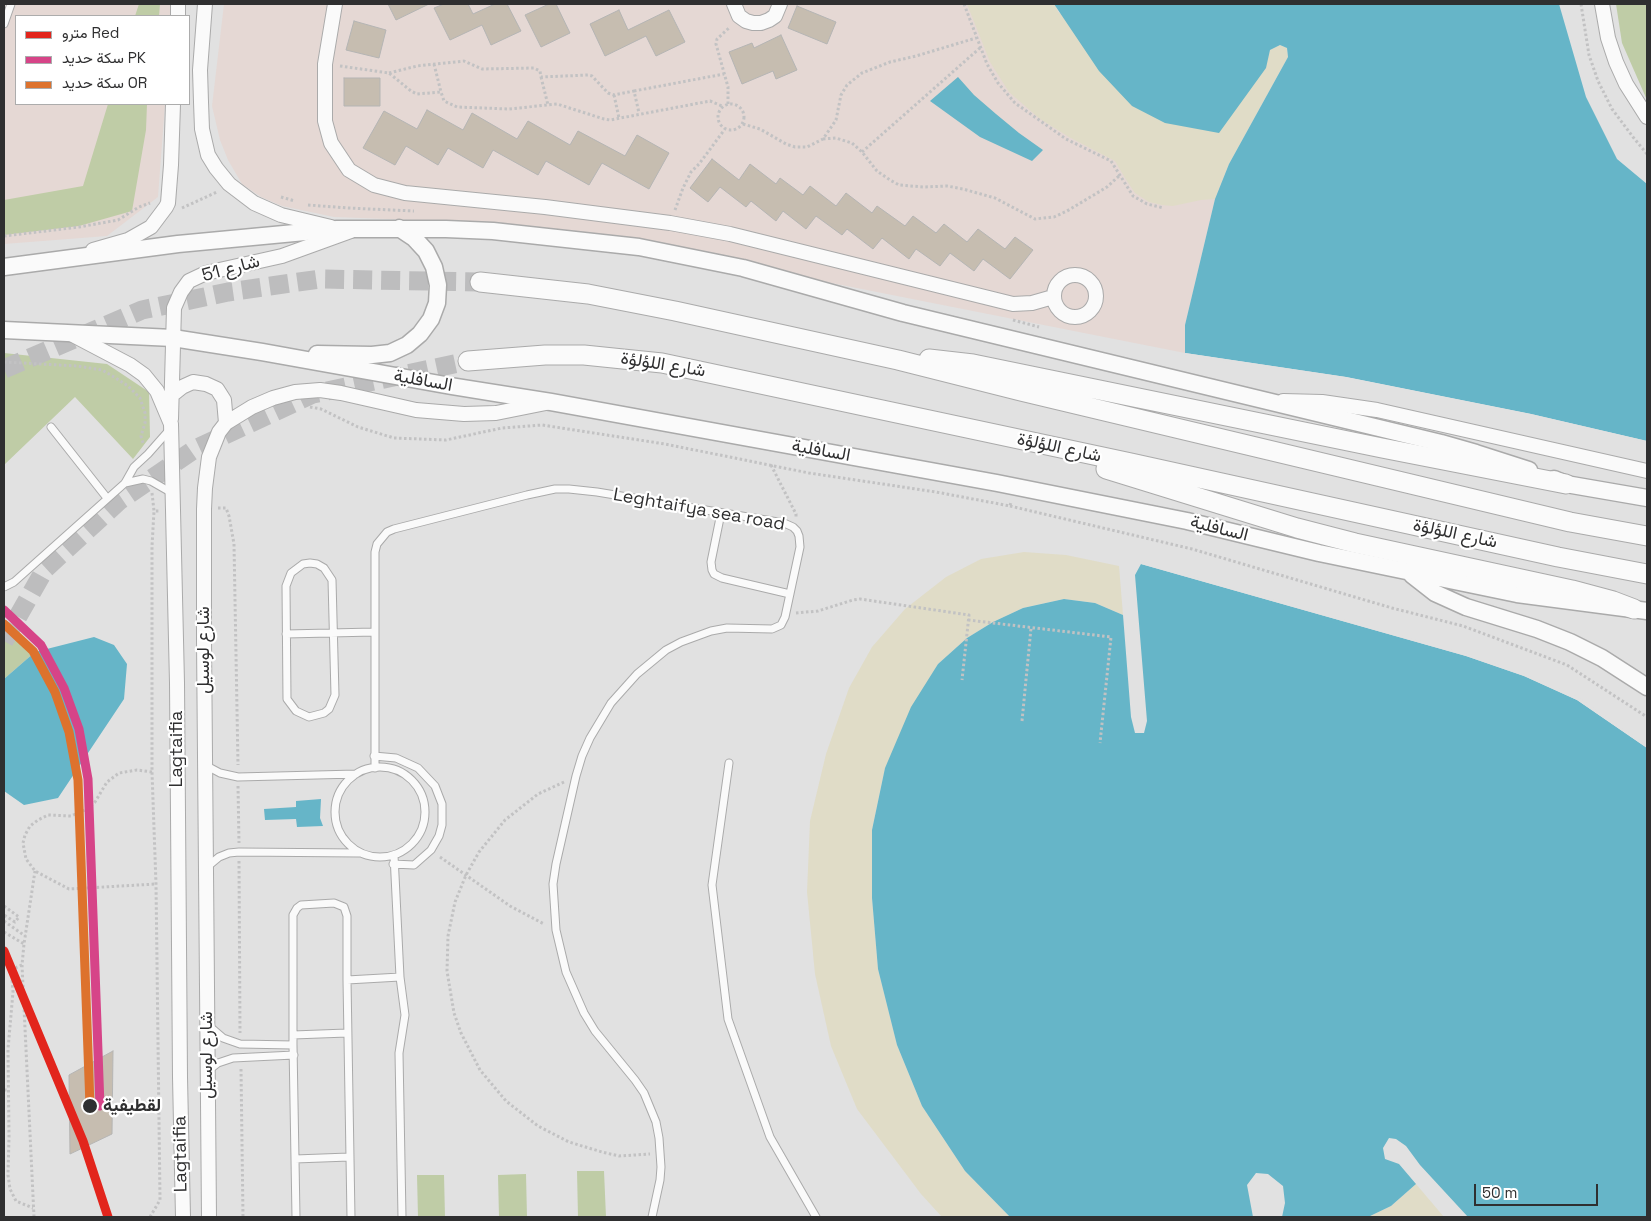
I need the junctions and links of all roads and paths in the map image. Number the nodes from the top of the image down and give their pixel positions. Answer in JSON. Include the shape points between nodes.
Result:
{"nodes":[{"id":1,"x":11,"y":4,"type":"edge"},
{"id":2,"x":205,"y":4,"type":"edge"},
{"id":3,"x":780,"y":4,"type":"edge"},
{"id":4,"x":964,"y":4,"type":"edge"},
{"id":5,"x":1581,"y":4,"type":"edge"},
{"id":6,"x":1602,"y":4,"type":"edge"},
{"id":7,"x":337,"y":5,"type":"edge"},
{"id":8,"x":736,"y":10,"type":"edge"},
{"id":9,"x":4,"y":24,"type":"edge"},
{"id":10,"x":976,"y":38,"type":"junction"},
{"id":11,"x":980,"y":47,"type":"junction"},
{"id":12,"x":325,"y":64,"type":"junction"},
{"id":13,"x":434,"y":64,"type":"junction"},
{"id":14,"x":389,"y":73,"type":"junction"},
{"id":15,"x":724,"y":74,"type":"junction"},
{"id":16,"x":541,"y":77,"type":"junction"},
{"id":17,"x":634,"y":91,"type":"junction"},
{"id":18,"x":441,"y":92,"type":"junction"},
{"id":19,"x":614,"y":95,"type":"junction"},
{"id":20,"x":728,"y":104,"type":"junction"},
{"id":21,"x":173,"y":105,"type":"edge"},
{"id":22,"x":548,"y":105,"type":"junction"},
{"id":23,"x":722,"y":106,"type":"junction"},
{"id":24,"x":640,"y":113,"type":"junction"},
{"id":25,"x":1647,"y":117,"type":"edge"},
{"id":26,"x":619,"y":118,"type":"junction"},
{"id":27,"x":743,"y":124,"type":"junction"},
{"id":28,"x":725,"y":129,"type":"junction"},
{"id":29,"x":823,"y":139,"type":"junction"},
{"id":30,"x":862,"y":152,"type":"junction"},
{"id":31,"x":1647,"y":154,"type":"edge"},
{"id":32,"x":1120,"y":175,"type":"junction"},
{"id":33,"x":1164,"y":208,"type":"dead end"},
{"id":34,"x":670,"y":223,"type":"junction"},
{"id":35,"x":399,"y":228,"type":"junction"},
{"id":36,"x":337,"y":229,"type":"junction"},
{"id":37,"x":355,"y":230,"type":"junction"},
{"id":38,"x":58,"y":261,"type":"junction"},
{"id":39,"x":4,"y":267,"type":"edge"},
{"id":40,"x":480,"y":282,"type":"tunnel mouth"},
{"id":41,"x":1053,"y":297,"type":"dead end"},
{"id":42,"x":4,"y":330,"type":"edge"},
{"id":43,"x":68,"y":332,"type":"junction"},
{"id":44,"x":173,"y":338,"type":"junction"},
{"id":45,"x":262,"y":352,"type":"junction"},
{"id":46,"x":898,"y":360,"type":"junction"},
{"id":47,"x":468,"y":361,"type":"tunnel mouth"},
{"id":48,"x":4,"y":362,"type":"edge"},
{"id":49,"x":172,"y":395,"type":"junction"},
{"id":50,"x":1266,"y":401,"type":"junction"},
{"id":51,"x":551,"y":402,"type":"junction"},
{"id":52,"x":307,"y":407,"type":"dead end"},
{"id":53,"x":226,"y":423,"type":"junction"},
{"id":54,"x":171,"y":426,"type":"junction"},
{"id":55,"x":52,"y":427,"type":"dead end"},
{"id":56,"x":977,"y":431,"type":"junction"},
{"id":57,"x":148,"y":454,"type":"junction"},
{"id":58,"x":770,"y":465,"type":"junction"},
{"id":59,"x":1647,"y":471,"type":"edge"},
{"id":60,"x":151,"y":481,"type":"junction"},
{"id":61,"x":125,"y":483,"type":"junction"},
{"id":62,"x":1566,"y":484,"type":"junction"},
{"id":63,"x":1016,"y":487,"type":"junction"},
{"id":64,"x":172,"y":493,"type":"junction"},
{"id":65,"x":106,"y":498,"type":"junction"},
{"id":66,"x":1647,"y":498,"type":"edge"},
{"id":67,"x":218,"y":500,"type":"dead end"},
{"id":68,"x":1010,"y":506,"type":"junction"},
{"id":69,"x":211,"y":509,"type":"junction"},
{"id":70,"x":173,"y":510,"type":"junction"},
{"id":71,"x":154,"y":511,"type":"junction"},
{"id":72,"x":721,"y":513,"type":"junction"},
{"id":73,"x":793,"y":527,"type":"junction"},
{"id":74,"x":1647,"y":536,"type":"edge"},
{"id":75,"x":1408,"y":572,"type":"junction"},
{"id":76,"x":1647,"y":574,"type":"edge"},
{"id":77,"x":4,"y":588,"type":"edge"},
{"id":78,"x":790,"y":594,"type":"junction"},
{"id":79,"x":1640,"y":610,"type":"edge"},
{"id":80,"x":786,"y":612,"type":"junction"},
{"id":81,"x":968,"y":620,"type":"junction"},
{"id":82,"x":1031,"y":628,"type":"junction"},
{"id":83,"x":334,"y":632,"type":"junction"},
{"id":84,"x":374,"y":632,"type":"junction"},
{"id":85,"x":286,"y":634,"type":"junction"},
{"id":86,"x":962,"y":680,"type":"dead end"},
{"id":87,"x":1647,"y":687,"type":"edge"},
{"id":88,"x":1647,"y":717,"type":"edge"},
{"id":89,"x":1022,"y":721,"type":"dead end"},
{"id":90,"x":1100,"y":743,"type":"dead end"},
{"id":91,"x":374,"y":756,"type":"junction"},
{"id":92,"x":729,"y":763,"type":"dead end"},
{"id":93,"x":205,"y":765,"type":"junction"},
{"id":94,"x":375,"y":768,"type":"junction"},
{"id":95,"x":152,"y":772,"type":"junction"},
{"id":96,"x":357,"y":774,"type":"junction"},
{"id":97,"x":576,"y":776,"type":"junction"},
{"id":98,"x":238,"y":778,"type":"junction"},
{"id":99,"x":431,"y":850,"type":"junction"},
{"id":100,"x":239,"y":852,"type":"junction"},
{"id":101,"x":360,"y":853,"type":"junction"},
{"id":102,"x":394,"y":855,"type":"junction"},
{"id":103,"x":393,"y":864,"type":"junction"},
{"id":104,"x":206,"y":867,"type":"junction"},
{"id":105,"x":35,"y":871,"type":"junction"},
{"id":106,"x":466,"y":875,"type":"junction"},
{"id":107,"x":156,"y":884,"type":"junction"},
{"id":108,"x":4,"y":906,"type":"edge"},
{"id":109,"x":4,"y":915,"type":"edge"},
{"id":110,"x":4,"y":921,"type":"edge"},
{"id":111,"x":556,"y":930,"type":"junction"},
{"id":112,"x":4,"y":932,"type":"edge"},
{"id":113,"x":25,"y":936,"type":"junction"},
{"id":114,"x":24,"y":944,"type":"junction"},
{"id":115,"x":22,"y":966,"type":"junction"},
{"id":116,"x":400,"y":977,"type":"junction"},
{"id":117,"x":347,"y":980,"type":"junction"},
{"id":118,"x":207,"y":1020,"type":"junction"},
{"id":119,"x":347,"y":1033,"type":"junction"},
{"id":120,"x":293,"y":1035,"type":"junction"},
{"id":121,"x":240,"y":1044,"type":"junction"},
{"id":122,"x":293,"y":1045,"type":"junction"},
{"id":123,"x":294,"y":1055,"type":"junction"},
{"id":124,"x":240,"y":1057,"type":"junction"},
{"id":125,"x":208,"y":1072,"type":"junction"},
{"id":126,"x":9,"y":1080,"type":"junction"},
{"id":127,"x":4,"y":1081,"type":"edge"},
{"id":128,"x":4,"y":1090,"type":"edge"},
{"id":129,"x":9,"y":1090,"type":"junction"},
{"id":130,"x":661,"y":1154,"type":"junction"},
{"id":131,"x":350,"y":1156,"type":"junction"},
{"id":132,"x":295,"y":1159,"type":"junction"},
{"id":133,"x":33,"y":1208,"type":"junction"},
{"id":134,"x":34,"y":1217,"type":"edge"},
{"id":135,"x":150,"y":1217,"type":"edge"},
{"id":136,"x":183,"y":1217,"type":"edge"},
{"id":137,"x":209,"y":1217,"type":"edge"},
{"id":138,"x":243,"y":1217,"type":"edge"},
{"id":139,"x":296,"y":1217,"type":"edge"},
{"id":140,"x":351,"y":1217,"type":"edge"},
{"id":141,"x":402,"y":1217,"type":"edge"},
{"id":142,"x":652,"y":1217,"type":"edge"},
{"id":143,"x":816,"y":1217,"type":"edge"}],
"edges":[{"from":1,"to":9,"type":"lane"},
{"from":2,"to":36,"type":"street","via":[[200,70],[202,129],[208,155],[229,184],[254,203],[281,215]]},
{"from":3,"to":8,"type":"street","via":[[775,16],[761,23],[746,21]]},
{"from":4,"to":10,"type":"path"},
{"from":5,"to":31,"type":"path","via":[[1589,56],[1598,81],[1612,109]]},
{"from":6,"to":25,"type":"street","via":[[1616,62]]},
{"from":7,"to":12,"type":"street"},
{"from":8,"to":15,"type":"path","via":[[716,44]]},
{"from":10,"to":11,"type":"path"},
{"from":10,"to":29,"type":"path","via":[[862,73],[847,85],[841,95],[836,120]]},
{"from":11,"to":30,"type":"path"},
{"from":11,"to":32,"type":"path","via":[[998,83],[1015,103],[1066,140],[1111,162]]},
{"from":12,"to":14,"type":"path"},
{"from":12,"to":34,"type":"street","via":[[325,121],[331,143],[349,170],[374,185],[405,193]]},
{"from":13,"to":14,"type":"path"},
{"from":13,"to":16,"type":"path","via":[[464,61],[482,70],[534,68],[540,71]]},
{"from":13,"to":18,"type":"path"},
{"from":14,"to":18,"type":"path","via":[[417,94]]},
{"from":15,"to":17,"type":"path"},
{"from":15,"to":20,"type":"path"},
{"from":16,"to":19,"type":"path","via":[[592,76],[603,90]]},
{"from":16,"to":22,"type":"path"},
{"from":17,"to":19,"type":"path"},
{"from":17,"to":24,"type":"path"},
{"from":18,"to":22,"type":"path","via":[[444,101],[458,107],[509,109]]},
{"from":19,"to":26,"type":"path"},
{"from":20,"to":23,"type":"path"},
{"from":20,"to":27,"type":"path","via":[[742,109]]},
{"from":21,"to":38,"type":"street","via":[[166,207],[151,227],[128,240]]},
{"from":22,"to":26,"type":"path","via":[[568,106],[604,119]]},
{"from":23,"to":24,"type":"path","via":[[710,101]]},
{"from":23,"to":28,"type":"path","via":[[717,116],[720,126]]},
{"from":24,"to":26,"type":"path"},
{"from":27,"to":28,"type":"path","via":[[735,130]]},
{"from":27,"to":29,"type":"path","via":[[795,147],[807,147]]},
{"from":28,"to":34,"type":"path","via":[[691,172]]},
{"from":29,"to":30,"type":"path","via":[[836,138],[852,143]]},
{"from":30,"to":32,"type":"path","via":[[877,171],[899,184],[963,189],[995,198],[1035,219],[1054,217],[1107,187]]},
{"from":32,"to":33,"type":"path","via":[[1133,196]]},
{"from":34,"to":41,"type":"street","via":[[730,234],[1013,304]]},
{"from":35,"to":37,"type":"street"},
{"from":35,"to":45,"type":"street","via":[[426,251],[438,285],[437,303],[431,319],[407,346],[390,353],[372,355]]},
{"from":35,"to":50,"type":"street","via":[[541,235],[688,256],[904,313]]},
{"from":36,"to":37,"type":"street"},
{"from":36,"to":38,"type":"street","via":[[178,244]]},
{"from":37,"to":44,"type":"street","name":"شارع 51","via":[[282,256],[206,273],[189,281],[174,308]]},
{"from":38,"to":39,"type":"street"},
{"from":40,"to":46,"type":"main road","via":[[588,294]]},
{"from":42,"to":43,"type":"street","name":"السافلية"},
{"from":43,"to":44,"type":"street","name":"السافلية"},
{"from":43,"to":54,"type":"street","name":"Lagtaifia","via":[[144,375],[157,390]]},
{"from":44,"to":45,"type":"street","name":"السافلية"},
{"from":44,"to":49,"type":"street","name":"شارع 51"},
{"from":45,"to":51,"type":"street","name":"السافلية"},
{"from":46,"to":62,"type":"main road","via":[[963,362]]},
{"from":46,"to":74,"type":"main road","via":[[1570,522]]},
{"from":47,"to":56,"type":"main road","name":"شارع اللؤلؤة","via":[[584,355],[652,362]]},
{"from":48,"to":57,"type":"path","via":[[77,366],[102,370],[114,377],[140,398],[145,414],[141,436]]},
{"from":49,"to":53,"type":"street","via":[[193,382],[217,389],[224,400]]},
{"from":49,"to":54,"type":"street","name":"شارع 51"},
{"from":50,"to":59,"type":"street","via":[[1322,402],[1377,410]]},
{"from":50,"to":62,"type":"street","via":[[1476,453]]},
{"from":51,"to":53,"type":"street","name":"شارع لوسيل","via":[[496,413],[464,414],[416,410],[320,390],[273,398]]},
{"from":51,"to":63,"type":"street","name":"السافلية"},
{"from":52,"to":58,"type":"path","via":[[321,409],[358,427],[394,438],[446,440],[502,428],[542,425],[665,444]]},
{"from":53,"to":69,"type":"street","name":"شارع لوسيل","via":[[209,457],[205,488]]},
{"from":54,"to":57,"type":"lane"},
{"from":54,"to":64,"type":"street","name":"Lagtaifia"},
{"from":55,"to":65,"type":"lane"},
{"from":56,"to":76,"type":"main road","name":"شارع اللؤلؤة"},
{"from":56,"to":79,"type":"main road","via":[[1298,528],[1593,595]]},
{"from":57,"to":61,"type":"lane","via":[[134,467]]},
{"from":58,"to":68,"type":"path"},
{"from":58,"to":73,"type":"path","via":[[796,514]]},
{"from":60,"to":61,"type":"lane"},
{"from":60,"to":64,"type":"lane"},
{"from":60,"to":71,"type":"path"},
{"from":61,"to":65,"type":"lane"},
{"from":62,"to":66,"type":"street"},
{"from":63,"to":68,"type":"path"},
{"from":63,"to":75,"type":"street","name":"السافلية","via":[[1186,521]]},
{"from":64,"to":70,"type":"street","name":"Lagtaifia"},
{"from":65,"to":77,"type":"lane"},
{"from":67,"to":69,"type":"path"},
{"from":68,"to":88,"type":"path","via":[[1192,549],[1463,626],[1566,665]]},
{"from":69,"to":93,"type":"street","name":"شارع لوسيل"},
{"from":69,"to":98,"type":"path","via":[[226,508],[234,544]]},
{"from":70,"to":71,"type":"path"},
{"from":70,"to":136,"type":"street","name":"Lagtaifia"},
{"from":71,"to":95,"type":"path"},
{"from":72,"to":73,"type":"lane","name":"Leghtaifya sea road"},
{"from":72,"to":78,"type":"lane","via":[[711,562],[714,574]]},
{"from":72,"to":84,"type":"lane","name":"Leghtaifya sea road","via":[[590,490],[554,489],[394,529],[381,538],[375,552]]},
{"from":73,"to":78,"type":"lane","name":"Leghtaifya sea road","via":[[800,541]]},
{"from":75,"to":79,"type":"street","name":"السافلية","via":[[1516,594]]},
{"from":75,"to":87,"type":"street","via":[[1428,588],[1466,607],[1570,642]]},
{"from":78,"to":80,"type":"lane","name":"Leghtaifya sea road"},
{"from":80,"to":81,"type":"path","via":[[801,614],[860,599],[969,615]]},
{"from":80,"to":97,"type":"lane","name":"Leghtaifya sea road","via":[[784,621],[777,628],[711,631],[681,642],[651,661],[623,687],[600,720]]},
{"from":81,"to":82,"type":"path"},
{"from":81,"to":86,"type":"path"},
{"from":82,"to":89,"type":"path"},
{"from":82,"to":90,"type":"path","via":[[1111,637]]},
{"from":83,"to":84,"type":"lane"},
{"from":83,"to":85,"type":"lane"},
{"from":83,"to":85,"type":"lane","via":[[332,580],[324,568],[310,563],[296,568],[287,579]]},
{"from":83,"to":85,"type":"lane","via":[[336,695],[324,713],[310,717],[296,711],[287,699]]},
{"from":84,"to":91,"type":"lane","name":"Leghtaifya sea road"},
{"from":91,"to":94,"type":"lane","name":"Leghtaifya sea road"},
{"from":91,"to":99,"type":"lane","via":[[408,762],[435,786],[442,804],[443,819]]},
{"from":92,"to":143,"type":"lane","via":[[712,885],[728,1019],[770,1137]]},
{"from":93,"to":98,"type":"lane"},
{"from":93,"to":104,"type":"street","name":"شارع لوسيل"},
{"from":94,"to":96,"type":"lane"},
{"from":94,"to":102,"type":"lane","via":[[404,774],[412,780],[423,798],[423,828],[411,845]]},
{"from":95,"to":105,"type":"path","via":[[119,773],[107,782],[96,802],[88,809],[71,816],[48,815],[34,823],[25,835],[24,843],[26,859]]},
{"from":95,"to":107,"type":"path"},
{"from":96,"to":98,"type":"lane"},
{"from":96,"to":101,"type":"lane","via":[[338,796],[335,814],[336,824],[346,841]]},
{"from":97,"to":106,"type":"path","via":[[538,794],[505,820],[479,852]]},
{"from":97,"to":111,"type":"lane","name":"Leghtaifya sea road","via":[[553,884]]},
{"from":98,"to":100,"type":"path"},
{"from":99,"to":103,"type":"lane","via":[[414,865]]},
{"from":99,"to":106,"type":"path"},
{"from":100,"to":101,"type":"lane"},
{"from":100,"to":104,"type":"lane","via":[[219,856]]},
{"from":100,"to":121,"type":"path"},
{"from":101,"to":102,"type":"lane","via":[[377,857]]},
{"from":102,"to":103,"type":"lane"},
{"from":103,"to":116,"type":"lane"},
{"from":104,"to":118,"type":"street","name":"شارع لوسيل"},
{"from":105,"to":107,"type":"path","via":[[69,889]]},
{"from":105,"to":113,"type":"path"},
{"from":106,"to":111,"type":"path","via":[[510,906]]},
{"from":106,"to":130,"type":"path","via":[[451,919],[447,971],[454,1013],[480,1070],[506,1101],[553,1135],[585,1148],[619,1156]]},
{"from":107,"to":135,"type":"path","via":[[160,1200]]},
{"from":108,"to":109,"type":"path","via":[[19,917],[15,922]]},
{"from":110,"to":113,"type":"path"},
{"from":111,"to":130,"type":"lane","name":"Leghtaifya sea road","via":[[574,993],[596,1031],[644,1093],[656,1122]]},
{"from":112,"to":114,"type":"path"},
{"from":113,"to":114,"type":"path"},
{"from":114,"to":115,"type":"path"},
{"from":115,"to":126,"type":"path","via":[[14,970],[12,978]]},
{"from":115,"to":133,"type":"path"},
{"from":116,"to":117,"type":"lane"},
{"from":116,"to":141,"type":"lane","via":[[405,1015],[399,1053]]},
{"from":117,"to":119,"type":"lane"},
{"from":117,"to":120,"type":"lane","via":[[346,911],[334,902],[301,905],[294,915]]},
{"from":118,"to":121,"type":"lane","via":[[216,1033]]},
{"from":118,"to":125,"type":"street","name":"شارع لوسيل"},
{"from":119,"to":120,"type":"lane"},
{"from":119,"to":131,"type":"lane"},
{"from":120,"to":122,"type":"lane"},
{"from":121,"to":122,"type":"lane"},
{"from":122,"to":123,"type":"lane"},
{"from":123,"to":124,"type":"lane"},
{"from":123,"to":132,"type":"lane"},
{"from":124,"to":125,"type":"lane","via":[[218,1063]]},
{"from":124,"to":138,"type":"path"},
{"from":125,"to":137,"type":"street","name":"شارع لوسيل"},
{"from":126,"to":127,"type":"path"},
{"from":126,"to":129,"type":"path"},
{"from":128,"to":129,"type":"path"},
{"from":129,"to":133,"type":"path","via":[[10,1189],[16,1201]]},
{"from":130,"to":142,"type":"lane","name":"Leghtaifya sea road","via":[[660,1180]]},
{"from":131,"to":132,"type":"lane"},
{"from":131,"to":140,"type":"lane"},
{"from":132,"to":139,"type":"lane"},
{"from":133,"to":134,"type":"path"}]}
